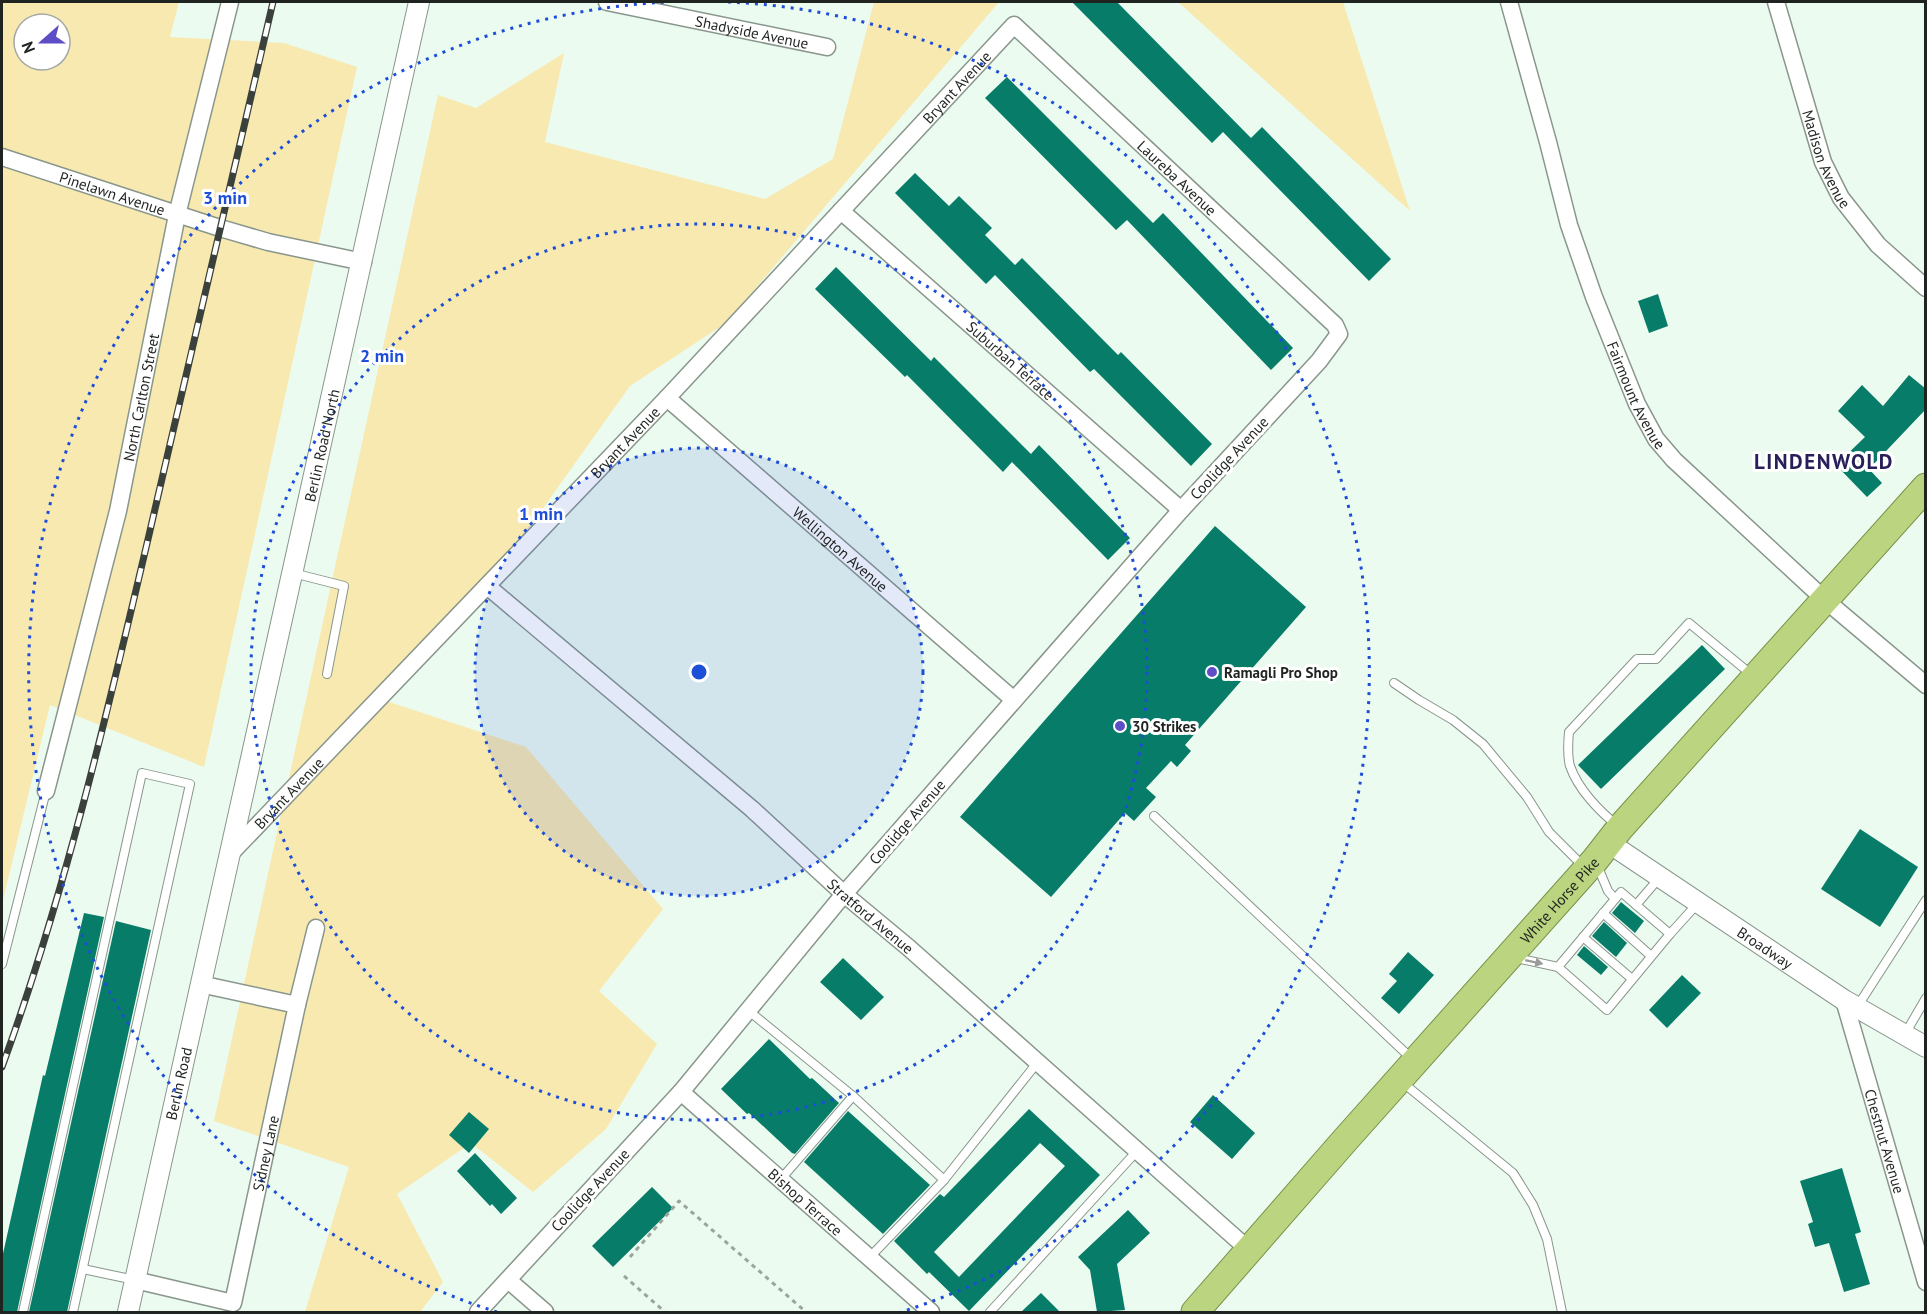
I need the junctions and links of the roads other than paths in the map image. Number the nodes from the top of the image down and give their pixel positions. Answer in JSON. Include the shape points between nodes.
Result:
{"nodes":[{"id":1,"x":230,"y":2,"type":"edge"},
{"id":2,"x":419,"y":2,"type":"edge"},
{"id":3,"x":607,"y":2,"type":"edge"},
{"id":4,"x":1509,"y":2,"type":"edge"},
{"id":5,"x":1776,"y":2,"type":"edge"},
{"id":6,"x":1014,"y":25,"type":"joint"},
{"id":7,"x":827,"y":47,"type":"dead end"},
{"id":8,"x":2,"y":158,"type":"edge"},
{"id":9,"x":841,"y":211,"type":"junction"},
{"id":10,"x":177,"y":215,"type":"junction"},
{"id":11,"x":363,"y":262,"type":"junction"},
{"id":12,"x":1926,"y":288,"type":"edge"},
{"id":13,"x":1339,"y":334,"type":"joint"},
{"id":14,"x":667,"y":398,"type":"junction"},
{"id":15,"x":1926,"y":488,"type":"edge"},
{"id":16,"x":1181,"y":510,"type":"junction"},
{"id":17,"x":293,"y":573,"type":"junction"},
{"id":18,"x":488,"y":586,"type":"junction"},
{"id":19,"x":1824,"y":599,"type":"junction"},
{"id":20,"x":327,"y":674,"type":"dead end"},
{"id":21,"x":1755,"y":677,"type":"junction"},
{"id":22,"x":1394,"y":683,"type":"dead end"},
{"id":23,"x":1926,"y":685,"type":"edge"},
{"id":24,"x":1014,"y":700,"type":"junction"},
{"id":25,"x":46,"y":790,"type":"joint"},
{"id":26,"x":1154,"y":816,"type":"dead end"},
{"id":27,"x":1603,"y":850,"type":"junction"},
{"id":28,"x":229,"y":855,"type":"junction"},
{"id":29,"x":1660,"y":877,"type":"junction"},
{"id":30,"x":844,"y":894,"type":"junction"},
{"id":31,"x":1616,"y":898,"type":"junction"},
{"id":32,"x":1926,"y":900,"type":"edge"},
{"id":33,"x":1699,"y":903,"type":"junction"},
{"id":34,"x":1636,"y":905,"type":"junction"},
{"id":35,"x":1603,"y":913,"type":"junction"},
{"id":36,"x":316,"y":928,"type":"dead end"},
{"id":37,"x":1670,"y":934,"type":"junction"},
{"id":38,"x":1583,"y":937,"type":"junction"},
{"id":39,"x":1509,"y":956,"type":"junction"},
{"id":40,"x":1652,"y":956,"type":"junction"},
{"id":41,"x":2,"y":964,"type":"edge"},
{"id":42,"x":1558,"y":967,"type":"junction"},
{"id":43,"x":1632,"y":980,"type":"junction"},
{"id":44,"x":200,"y":984,"type":"junction"},
{"id":45,"x":1926,"y":998,"type":"edge"},
{"id":46,"x":1851,"y":1004,"type":"junction"},
{"id":47,"x":297,"y":1005,"type":"junction"},
{"id":48,"x":750,"y":1011,"type":"junction"},
{"id":49,"x":1905,"y":1035,"type":"junction"},
{"id":50,"x":1926,"y":1047,"type":"edge"},
{"id":51,"x":1415,"y":1062,"type":"junction"},
{"id":52,"x":1037,"y":1063,"type":"junction"},
{"id":53,"x":681,"y":1092,"type":"junction"},
{"id":54,"x":853,"y":1096,"type":"junction"},
{"id":55,"x":1137,"y":1151,"type":"junction"},
{"id":56,"x":781,"y":1179,"type":"junction"},
{"id":57,"x":944,"y":1180,"type":"junction"},
{"id":58,"x":1249,"y":1250,"type":"junction"},
{"id":59,"x":869,"y":1258,"type":"junction"},
{"id":60,"x":83,"y":1269,"type":"junction"},
{"id":61,"x":135,"y":1280,"type":"junction"},
{"id":62,"x":508,"y":1280,"type":"junction"},
{"id":63,"x":1926,"y":1282,"type":"edge"},
{"id":64,"x":232,"y":1308,"type":"edge"},
{"id":65,"x":23,"y":1312,"type":"edge"},
{"id":66,"x":74,"y":1312,"type":"edge"},
{"id":67,"x":128,"y":1312,"type":"edge"},
{"id":68,"x":478,"y":1312,"type":"edge"},
{"id":69,"x":545,"y":1312,"type":"edge"},
{"id":70,"x":931,"y":1312,"type":"edge"},
{"id":71,"x":990,"y":1312,"type":"edge"},
{"id":72,"x":1195,"y":1312,"type":"edge"},
{"id":73,"x":1562,"y":1312,"type":"edge"}],
"edges":[{"from":1,"to":10,"type":"street","name":"North Carlton Street"},
{"from":2,"to":11,"type":"street","name":"Berlin Road North"},
{"from":3,"to":7,"type":"street","name":"Shadyside Avenue"},
{"from":4,"to":19,"type":"street","name":"Fairmount Avenue","via":[[1569,225],[1642,413],[1656,439],[1674,460]]},
{"from":5,"to":12,"type":"street","name":"Madison Avenue","via":[[1823,162],[1841,198],[1878,244]]},
{"from":6,"to":9,"type":"street","name":"Bryant Avenue"},
{"from":6,"to":13,"type":"street","name":"Laureba Avenue","via":[[1335,325]]},
{"from":8,"to":10,"type":"street","name":"Pinelawn Avenue"},
{"from":9,"to":14,"type":"street","name":"Bryant Avenue"},
{"from":9,"to":16,"type":"street","name":"Suburban Terrace"},
{"from":10,"to":11,"type":"street","name":"Pinelawn Avenue","via":[[268,242]]},
{"from":10,"to":25,"type":"street","name":"North Carlton Street","via":[[118,511]]},
{"from":11,"to":17,"type":"street","name":"Berlin Road North"},
{"from":13,"to":16,"type":"street","name":"Coolidge Avenue"},
{"from":14,"to":18,"type":"street","name":"Bryant Avenue"},
{"from":14,"to":24,"type":"street","name":"Wellington Avenue"},
{"from":15,"to":19,"type":"highway","name":"White Horse Pike"},
{"from":16,"to":24,"type":"street","name":"Coolidge Avenue"},
{"from":17,"to":20,"type":"lane","via":[[344,586]]},
{"from":17,"to":28,"type":"street","name":"Berlin Road North"},
{"from":18,"to":28,"type":"street","name":"Bryant Avenue"},
{"from":18,"to":30,"type":"street","name":"Stratford Avenue","via":[[752,809]]},
{"from":19,"to":21,"type":"highway","name":"White Horse Pike"},
{"from":19,"to":23,"type":"street","name":"Fairmount Avenue"},
{"from":21,"to":27,"type":"highway","name":"White Horse Pike"},
{"from":21,"to":27,"type":"lane","via":[[1689,622],[1656,659],[1636,659],[1569,732],[1569,764],[1586,793],[1609,819]]},
{"from":22,"to":27,"type":"lane","via":[[1483,744],[1550,831]]},
{"from":24,"to":30,"type":"street","name":"Coolidge Avenue"},
{"from":25,"to":41,"type":"lane"},
{"from":26,"to":51,"type":"lane"},
{"from":27,"to":29,"type":"street","name":"Broadway"},
{"from":27,"to":31,"type":"lane","via":[[1608,891]]},
{"from":27,"to":39,"type":"highway","name":"White Horse Pike"},
{"from":28,"to":44,"type":"street","name":"Berlin Road"},
{"from":29,"to":33,"type":"street","name":"Broadway"},
{"from":29,"to":34,"type":"lane"},
{"from":30,"to":48,"type":"street","name":"Coolidge Avenue"},
{"from":30,"to":52,"type":"street","name":"Stratford Avenue"},
{"from":31,"to":34,"type":"lane","via":[[1621,892]]},
{"from":31,"to":35,"type":"lane"},
{"from":32,"to":46,"type":"lane"},
{"from":33,"to":37,"type":"lane"},
{"from":33,"to":46,"type":"street","name":"Broadway"},
{"from":34,"to":37,"type":"lane"},
{"from":35,"to":38,"type":"lane"},
{"from":35,"to":40,"type":"lane"},
{"from":36,"to":47,"type":"street","name":"Sidney Lane"},
{"from":37,"to":40,"type":"lane"},
{"from":38,"to":42,"type":"lane"},
{"from":38,"to":43,"type":"lane"},
{"from":39,"to":42,"type":"lane","one_way":true},
{"from":39,"to":51,"type":"highway","name":"White Horse Pike"},
{"from":40,"to":43,"type":"lane"},
{"from":42,"to":43,"type":"lane","via":[[1607,1010]]},
{"from":44,"to":47,"type":"street"},
{"from":44,"to":61,"type":"street","name":"Berlin Road"},
{"from":45,"to":49,"type":"lane"},
{"from":46,"to":49,"type":"street","name":"Broadway"},
{"from":46,"to":63,"type":"street","name":"Chestnut Avenue"},
{"from":47,"to":64,"type":"street","name":"Sidney Lane"},
{"from":48,"to":53,"type":"street","name":"Coolidge Avenue"},
{"from":48,"to":54,"type":"lane"},
{"from":49,"to":50,"type":"street","name":"Broadway"},
{"from":51,"to":58,"type":"highway","name":"White Horse Pike"},
{"from":51,"to":73,"type":"lane","via":[[1400,1080],[1514,1173],[1533,1205],[1547,1239]]},
{"from":52,"to":55,"type":"street","name":"Stratford Avenue"},
{"from":52,"to":57,"type":"lane"},
{"from":53,"to":56,"type":"street","name":"Bishop Terrace"},
{"from":53,"to":62,"type":"street","name":"Coolidge Avenue"},
{"from":54,"to":56,"type":"lane"},
{"from":54,"to":57,"type":"lane"},
{"from":55,"to":58,"type":"street","name":"Stratford Avenue"},
{"from":55,"to":71,"type":"lane"},
{"from":56,"to":59,"type":"street","name":"Bishop Terrace"},
{"from":57,"to":59,"type":"lane"},
{"from":58,"to":72,"type":"highway","name":"White Horse Pike"},
{"from":59,"to":70,"type":"street","name":"Bishop Terrace"},
{"from":60,"to":61,"type":"lane"},
{"from":60,"to":65,"type":"lane","via":[[190,784],[142,773]]},
{"from":60,"to":66,"type":"lane"},
{"from":61,"to":64,"type":"street","name":"Sidney Lane"},
{"from":61,"to":67,"type":"street","name":"Berlin Road"},
{"from":62,"to":68,"type":"street","name":"Coolidge Avenue"},
{"from":62,"to":69,"type":"street"}]}
